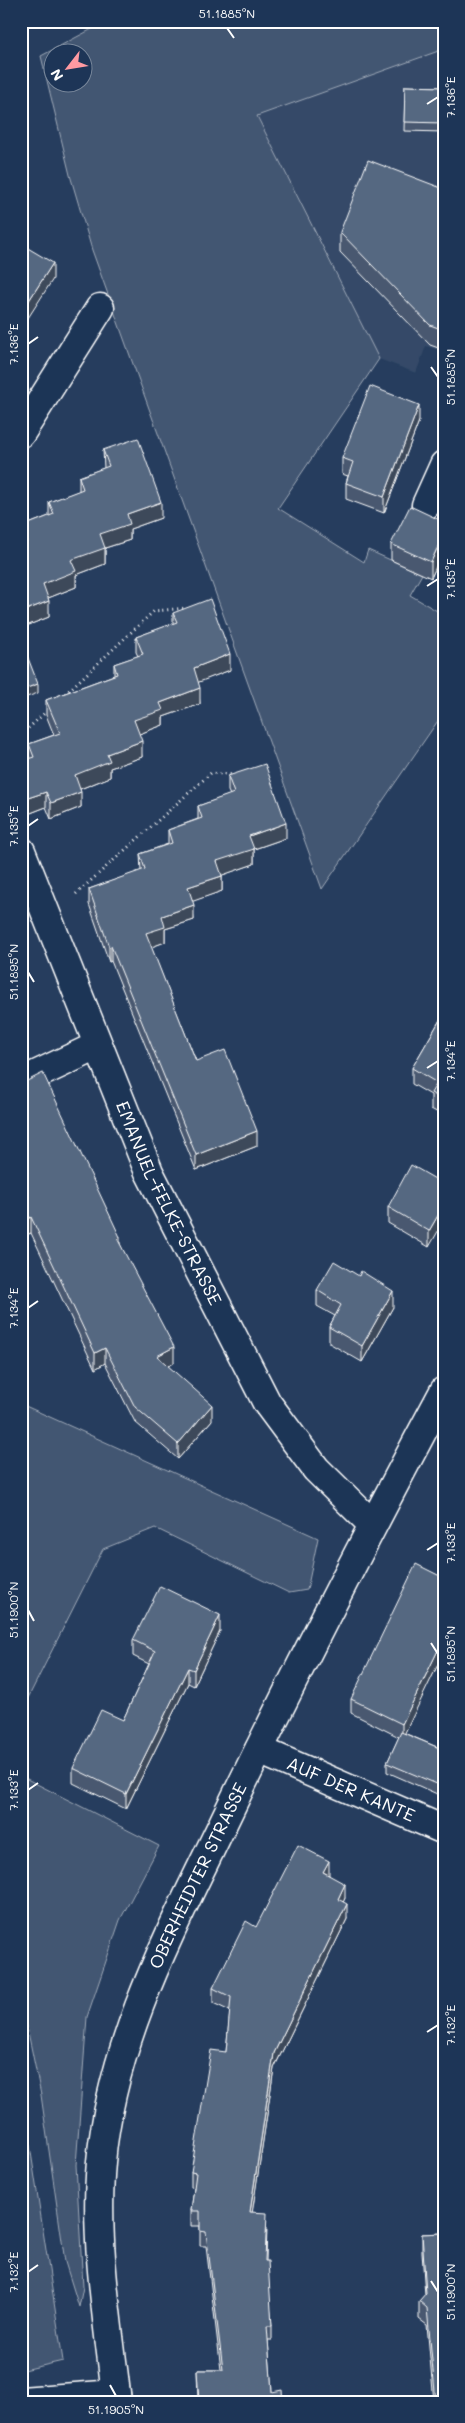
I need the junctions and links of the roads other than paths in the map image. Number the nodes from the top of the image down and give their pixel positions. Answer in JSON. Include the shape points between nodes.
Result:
{"nodes":[{"id":1,"x":100,"y":308,"type":"dead end"},
{"id":2,"x":21,"y":434,"type":"edge"},
{"id":3,"x":444,"y":465,"type":"edge"},
{"id":4,"x":426,"y":505,"type":"dead end"},
{"id":5,"x":21,"y":851,"type":"edge"},
{"id":6,"x":97,"y":1046,"type":"junction"},
{"id":7,"x":21,"y":1082,"type":"edge"},
{"id":8,"x":444,"y":1391,"type":"edge"},
{"id":9,"x":372,"y":1524,"type":"junction"},
{"id":10,"x":259,"y":1750,"type":"junction"},
{"id":11,"x":444,"y":1830,"type":"edge"},
{"id":12,"x":116,"y":2398,"type":"edge"},
{"id":13,"x":21,"y":2401,"type":"edge"}],
"edges":[{"from":1,"to":2,"type":"street"},
{"from":3,"to":4,"type":"street"},
{"from":5,"to":6,"type":"street","name":"EMANUEL-FELKE-STRASSE"},
{"from":6,"to":7,"type":"street"},
{"from":6,"to":9,"type":"street","name":"EMANUEL-FELKE-STRASSE","via":[[149,1172],[267,1403],[316,1469]]},
{"from":8,"to":9,"type":"street","name":"OBERHEIDTER STRASSE"},
{"from":9,"to":10,"type":"street","name":"OBERHEIDTER STRASSE"},
{"from":10,"to":11,"type":"street","name":"AUF DER KANTE"},
{"from":10,"to":12,"type":"street","name":"OBERHEIDTER STRASSE","via":[[150,1979],[123,2049],[111,2100],[101,2162],[101,2249]]},
{"from":12,"to":13,"type":"street"}]}
